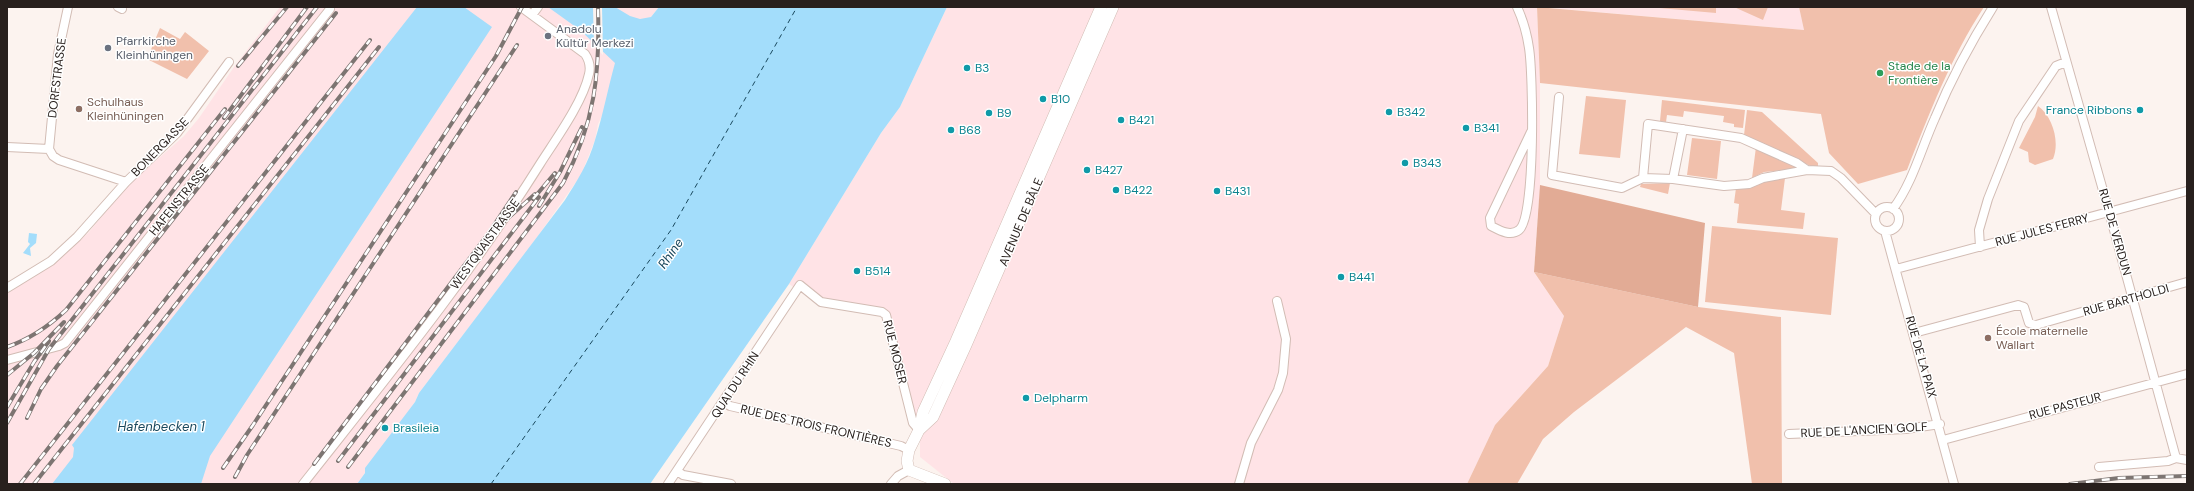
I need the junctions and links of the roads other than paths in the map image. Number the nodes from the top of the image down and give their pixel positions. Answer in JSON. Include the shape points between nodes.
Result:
{"nodes":[{"id":1,"x":68,"y":7,"type":"edge"},
{"id":2,"x":522,"y":7,"type":"edge"},
{"id":3,"x":538,"y":7,"type":"edge"},
{"id":4,"x":1100,"y":7,"type":"edge"},
{"id":5,"x":1113,"y":7,"type":"edge"},
{"id":6,"x":1517,"y":7,"type":"edge"},
{"id":7,"x":1993,"y":7,"type":"edge"},
{"id":8,"x":2051,"y":7,"type":"edge"},
{"id":9,"x":330,"y":9,"type":"dead end"},
{"id":10,"x":532,"y":15,"type":"junction"},
{"id":11,"x":229,"y":62,"type":"dead end"},
{"id":12,"x":2066,"y":62,"type":"junction"},
{"id":13,"x":1559,"y":96,"type":"dead end"},
{"id":14,"x":1683,"y":129,"type":"junction"},
{"id":15,"x":1531,"y":132,"type":"junction"},
{"id":16,"x":7,"y":147,"type":"edge"},
{"id":17,"x":50,"y":149,"type":"junction"},
{"id":18,"x":1807,"y":170,"type":"junction"},
{"id":19,"x":1643,"y":178,"type":"junction"},
{"id":20,"x":1674,"y":179,"type":"junction"},
{"id":21,"x":126,"y":182,"type":"junction"},
{"id":22,"x":2187,"y":191,"type":"edge"},
{"id":23,"x":1893,"y":209,"type":"junction"},
{"id":24,"x":2110,"y":212,"type":"junction"},
{"id":25,"x":1876,"y":214,"type":"junction"},
{"id":26,"x":1885,"y":230,"type":"junction"},
{"id":27,"x":1980,"y":247,"type":"junction"},
{"id":28,"x":1896,"y":269,"type":"junction"},
{"id":29,"x":2187,"y":282,"type":"edge"},
{"id":30,"x":800,"y":285,"type":"joint"},
{"id":31,"x":7,"y":288,"type":"edge"},
{"id":32,"x":2133,"y":298,"type":"junction"},
{"id":33,"x":1277,"y":301,"type":"dead end"},
{"id":34,"x":1914,"y":333,"type":"junction"},
{"id":35,"x":7,"y":360,"type":"edge"},
{"id":36,"x":2187,"y":374,"type":"edge"},
{"id":37,"x":2155,"y":383,"type":"junction"},
{"id":38,"x":724,"y":402,"type":"junction"},
{"id":39,"x":1940,"y":424,"type":"junction"},
{"id":40,"x":919,"y":430,"type":"junction"},
{"id":41,"x":1789,"y":434,"type":"dead end"},
{"id":42,"x":1943,"y":440,"type":"junction"},
{"id":43,"x":909,"y":450,"type":"junction"},
{"id":44,"x":2176,"y":458,"type":"junction"},
{"id":45,"x":2187,"y":460,"type":"edge"},
{"id":46,"x":2099,"y":467,"type":"dead end"},
{"id":47,"x":909,"y":470,"type":"junction"},
{"id":48,"x":677,"y":471,"type":"junction"},
{"id":49,"x":941,"y":483,"type":"edge"},
{"id":50,"x":303,"y":484,"type":"edge"},
{"id":51,"x":668,"y":484,"type":"edge"},
{"id":52,"x":731,"y":484,"type":"edge"},
{"id":53,"x":891,"y":484,"type":"edge"},
{"id":54,"x":1239,"y":484,"type":"edge"},
{"id":55,"x":1954,"y":484,"type":"edge"}],
"edges":[{"from":1,"to":17,"type":"street","name":"DORFSTRASSE","via":[[58,54]]},
{"from":2,"to":10,"type":"street","name":"WESTQUAISTRASSE"},
{"from":3,"to":10,"type":"street"},
{"from":4,"to":40,"type":"main road","name":"AVENUE DE BÂLE","via":[[923,412]]},
{"from":5,"to":40,"type":"main road","name":"AVENUE DE BÂLE","via":[[933,417]]},
{"from":6,"to":15,"type":"street","via":[[1529,47],[1533,81]]},
{"from":7,"to":23,"type":"street","via":[[1958,66],[1907,189]]},
{"from":8,"to":12,"type":"street","name":"RUE DE VERDUN"},
{"from":9,"to":35,"type":"street","name":"HAFENSTRASSE","via":[[65,343]]},
{"from":10,"to":50,"type":"street","name":"WESTQUAISTRASSE","via":[[580,49],[588,60],[589,75],[573,110],[506,218]]},
{"from":11,"to":21,"type":"street","name":"BONERGASSE","via":[[177,133]]},
{"from":12,"to":24,"type":"street","name":"RUE DE VERDUN"},
{"from":12,"to":27,"type":"street","via":[[2056,66],[2019,121],[1988,198],[1979,230]]},
{"from":13,"to":19,"type":"street","via":[[1552,175],[1622,188]]},
{"from":14,"to":18,"type":"street","via":[[1742,138]]},
{"from":14,"to":19,"type":"street","via":[[1648,124]]},
{"from":14,"to":20,"type":"street"},
{"from":15,"to":15,"type":"street","via":[[1530,184],[1524,224],[1512,233],[1491,226],[1492,211]]},
{"from":16,"to":17,"type":"street"},
{"from":17,"to":21,"type":"street","name":"BONERGASSE","via":[[53,156],[59,160]]},
{"from":18,"to":20,"type":"street","via":[[1763,178],[1749,184],[1724,186]]},
{"from":18,"to":25,"type":"street","via":[[1831,171],[1842,178]]},
{"from":19,"to":20,"type":"street"},
{"from":21,"to":31,"type":"street","via":[[77,237],[51,261]]},
{"from":22,"to":24,"type":"street","name":"RUE JULES FERRY"},
{"from":23,"to":25,"type":"street","via":[[1886,207]]},
{"from":23,"to":26,"type":"street","via":[[1898,215],[1898,223],[1893,229]]},
{"from":24,"to":27,"type":"street","name":"RUE JULES FERRY"},
{"from":24,"to":32,"type":"street","name":"RUE DE VERDUN"},
{"from":25,"to":26,"type":"street","via":[[1876,224]]},
{"from":26,"to":28,"type":"street","name":"RUE DE LA PAIX"},
{"from":27,"to":28,"type":"street","name":"RUE JULES FERRY"},
{"from":28,"to":34,"type":"street","name":"RUE DE LA PAIX"},
{"from":29,"to":32,"type":"street","name":"RUE BARTHOLDI"},
{"from":30,"to":38,"type":"street","name":"QUAI DU RHIN"},
{"from":30,"to":40,"type":"street","name":"RUE MOSER","via":[[821,302],[882,312],[886,315],[913,423]]},
{"from":32,"to":34,"type":"street","name":"RUE BARTHOLDI","via":[[2036,325],[2029,323],[2024,306],[2018,304]]},
{"from":32,"to":37,"type":"street","name":"RUE DE VERDUN"},
{"from":33,"to":54,"type":"street","via":[[1286,339],[1283,373],[1278,390],[1252,443]]},
{"from":34,"to":39,"type":"street","name":"RUE DE LA PAIX"},
{"from":36,"to":37,"type":"street","name":"RUE PASTEUR"},
{"from":37,"to":42,"type":"street","name":"RUE PASTEUR"},
{"from":37,"to":44,"type":"street","name":"RUE DE VERDUN"},
{"from":38,"to":43,"type":"street","name":"RUE DES TROIS FRONTIÈRES","via":[[730,406]]},
{"from":38,"to":48,"type":"street","name":"QUAI DU RHIN"},
{"from":39,"to":41,"type":"street","name":"RUE DE L'ANCIEN GOLF","via":[[1906,429]]},
{"from":39,"to":42,"type":"street","name":"RUE DE LA PAIX"},
{"from":40,"to":43,"type":"main road","name":"AVENUE DE BÂLE"},
{"from":42,"to":55,"type":"street","name":"RUE DE LA PAIX"},
{"from":43,"to":47,"type":"main road","name":"AVENUE DE BÂLE"},
{"from":44,"to":45,"type":"street"},
{"from":44,"to":46,"type":"street","via":[[2168,461]]},
{"from":47,"to":49,"type":"main road"},
{"from":47,"to":53,"type":"street","via":[[898,476]]},
{"from":48,"to":51,"type":"street","name":"QUAI DU RHIN"},
{"from":48,"to":52,"type":"street","via":[[683,475]]}]}
